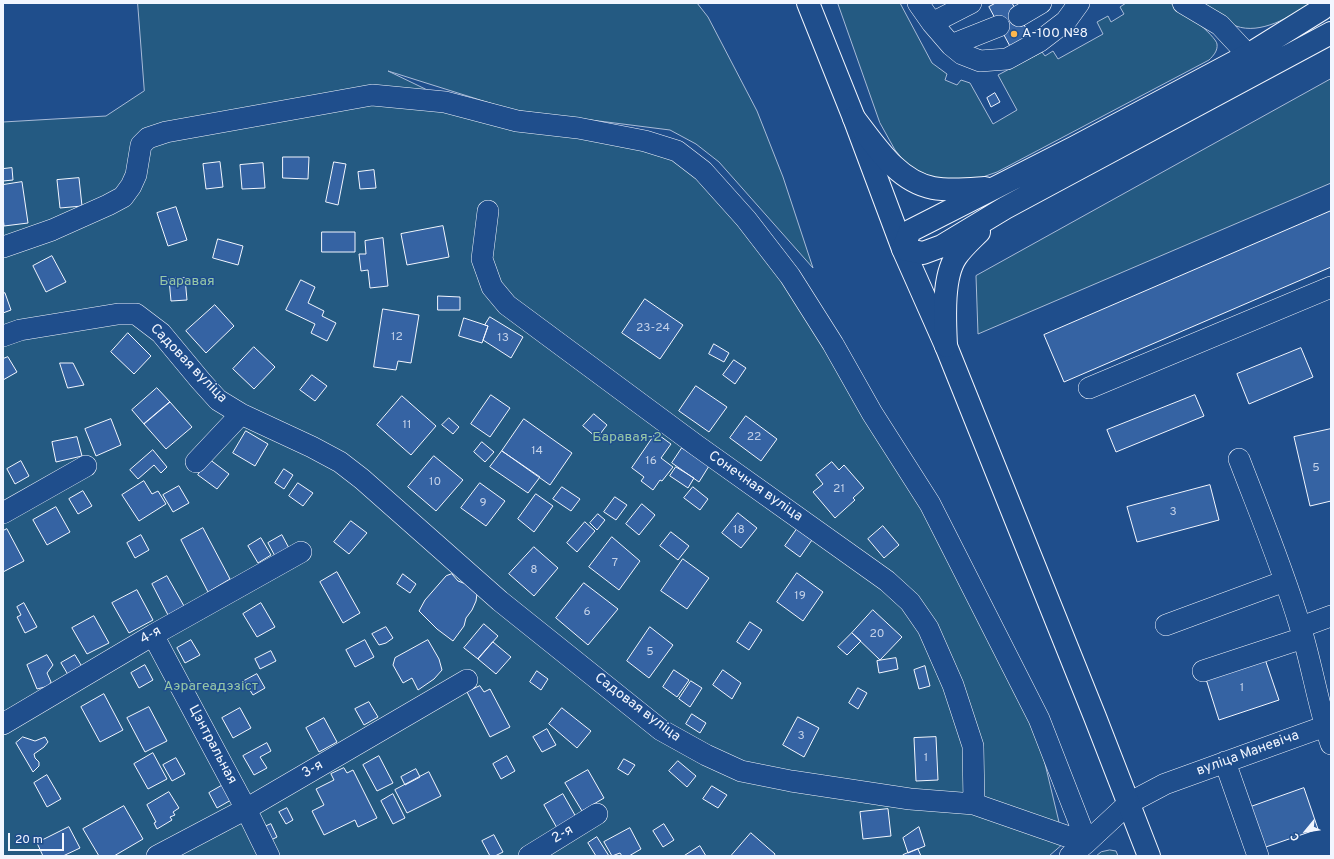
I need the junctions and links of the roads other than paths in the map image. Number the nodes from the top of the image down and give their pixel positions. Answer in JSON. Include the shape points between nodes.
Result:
{"nodes":[{"id":1,"x":808,"y":3,"type":"edge"},
{"id":2,"x":918,"y":3,"type":"edge"},
{"id":3,"x":971,"y":3,"type":"edge"},
{"id":4,"x":1041,"y":3,"type":"edge"},
{"id":5,"x":1079,"y":3,"type":"edge"},
{"id":6,"x":1183,"y":3,"type":"edge"},
{"id":7,"x":1326,"y":3,"type":"edge"},
{"id":8,"x":1019,"y":16,"type":"dead end"},
{"id":9,"x":932,"y":24,"type":"junction"},
{"id":10,"x":999,"y":26,"type":"dead end"},
{"id":11,"x":1331,"y":33,"type":"edge"},
{"id":12,"x":951,"y":45,"type":"junction"},
{"id":13,"x":1253,"y":64,"type":"junction"},
{"id":14,"x":854,"y":118,"type":"junction"},
{"id":15,"x":993,"y":188,"type":"junction"},
{"id":16,"x":1005,"y":208,"type":"junction"},
{"id":17,"x":488,"y":211,"type":"dead end"},
{"id":18,"x":3,"y":247,"type":"edge"},
{"id":19,"x":903,"y":249,"type":"junction"},
{"id":20,"x":1331,"y":287,"type":"edge"},
{"id":21,"x":3,"y":336,"type":"edge"},
{"id":22,"x":946,"y":346,"type":"junction"},
{"id":23,"x":1089,"y":388,"type":"dead end"},
{"id":24,"x":241,"y":414,"type":"junction"},
{"id":25,"x":1239,"y":459,"type":"dead end"},
{"id":26,"x":196,"y":462,"type":"dead end"},
{"id":27,"x":86,"y":466,"type":"dead end"},
{"id":28,"x":3,"y":513,"type":"edge"},
{"id":29,"x":301,"y":552,"type":"dead end"},
{"id":30,"x":1285,"y":581,"type":"junction"},
{"id":31,"x":1331,"y":616,"type":"edge"},
{"id":32,"x":1166,"y":625,"type":"dead end"},
{"id":33,"x":1302,"y":633,"type":"junction"},
{"id":34,"x":152,"y":635,"type":"junction"},
{"id":35,"x":1203,"y":671,"type":"dead end"},
{"id":36,"x":467,"y":680,"type":"dead end"},
{"id":37,"x":3,"y":724,"type":"edge"},
{"id":38,"x":1329,"y":731,"type":"edge"},
{"id":39,"x":1225,"y":762,"type":"junction"},
{"id":40,"x":974,"y":804,"type":"junction"},
{"id":41,"x":1129,"y":804,"type":"junction"},
{"id":42,"x":246,"y":809,"type":"junction"},
{"id":43,"x":597,"y":814,"type":"dead end"},
{"id":44,"x":1086,"y":843,"type":"junction"},
{"id":45,"x":157,"y":856,"type":"edge"},
{"id":46,"x":269,"y":856,"type":"edge"},
{"id":47,"x":529,"y":856,"type":"edge"},
{"id":48,"x":1070,"y":856,"type":"edge"},
{"id":49,"x":1149,"y":856,"type":"edge"},
{"id":50,"x":1258,"y":856,"type":"edge"}],
"edges":[{"from":1,"to":14,"type":"main road"},
{"from":2,"to":9,"type":"street"},
{"from":3,"to":9,"type":"street"},
{"from":4,"to":8,"type":"street"},
{"from":5,"to":12,"type":"street","via":[[1066,22],[1040,41],[1007,59],[980,60],[962,54]]},
{"from":6,"to":13,"type":"street","via":[[1220,25]]},
{"from":7,"to":13,"type":"main road","via":[[1322,9]]},
{"from":9,"to":12,"type":"street"},
{"from":10,"to":12,"type":"street"},
{"from":11,"to":13,"type":"main road"},
{"from":13,"to":15,"type":"main road"},
{"from":13,"to":16,"type":"main road"},
{"from":14,"to":15,"type":"main road","via":[[898,170],[915,181],[933,188]]},
{"from":14,"to":19,"type":"main road"},
{"from":15,"to":19,"type":"main road","via":[[910,231]]},
{"from":16,"to":19,"type":"main road","via":[[942,246],[924,253]]},
{"from":16,"to":22,"type":"main road","via":[[955,258],[949,274],[944,312]]},
{"from":17,"to":40,"type":"street","name":"Сонечная вуліца","via":[[482,259],[492,287],[507,305],[696,445],[887,581],[910,602],[928,628],[953,685],[973,746]]},
{"from":18,"to":44,"type":"street","via":[[52,230],[123,197],[136,175],[140,145],[148,138],[166,132],[372,95],[445,102],[518,121],[578,128],[645,141],[677,152],[703,170],[746,219],[790,276],[930,504],[1039,719]]},
{"from":19,"to":22,"type":"main road"},
{"from":20,"to":23,"type":"street"},
{"from":21,"to":24,"type":"street","name":"Садовая вуліца","via":[[20,330],[73,321],[136,314],[161,333],[218,400]]},
{"from":22,"to":41,"type":"main road"},
{"from":24,"to":26,"type":"street"},
{"from":24,"to":40,"type":"street","name":"Садовая вуліца","via":[[340,462],[512,611],[661,730],[706,755],[741,771],[790,781],[910,799]]},
{"from":25,"to":30,"type":"street"},
{"from":27,"to":28,"type":"street"},
{"from":29,"to":34,"type":"street","name":"4-я"},
{"from":30,"to":32,"type":"street"},
{"from":30,"to":33,"type":"street"},
{"from":31,"to":33,"type":"street"},
{"from":33,"to":35,"type":"street"},
{"from":33,"to":38,"type":"street"},
{"from":34,"to":37,"type":"street","name":"4-я"},
{"from":34,"to":42,"type":"street","name":"Цэнтральная"},
{"from":36,"to":42,"type":"street","name":"3-я"},
{"from":38,"to":39,"type":"street","name":"вуліца Маневіча"},
{"from":39,"to":41,"type":"street","name":"вуліца Маневіча","via":[[1165,784]]},
{"from":39,"to":50,"type":"street"},
{"from":40,"to":44,"type":"street","name":"Садовая вуліца"},
{"from":41,"to":44,"type":"street","name":"вуліца Маневіча"},
{"from":41,"to":49,"type":"main road"},
{"from":42,"to":45,"type":"street","name":"3-я"},
{"from":42,"to":46,"type":"street","name":"Цэнтральная"},
{"from":43,"to":47,"type":"street","name":"2-я"},
{"from":44,"to":48,"type":"street","name":"вуліца Маневіча"}]}
